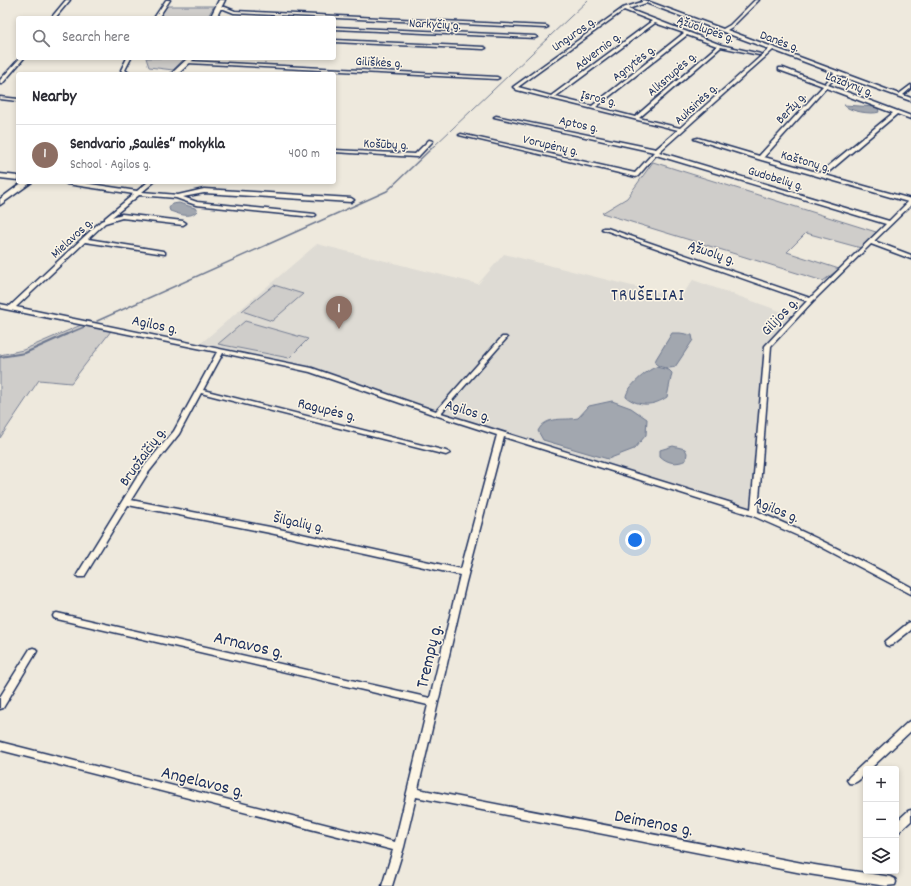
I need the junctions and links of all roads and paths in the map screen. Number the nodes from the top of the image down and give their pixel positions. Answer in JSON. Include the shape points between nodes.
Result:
{"nodes":[{"id":1,"x":68,"y":0,"type":"edge"},
{"id":2,"x":168,"y":0,"type":"edge"},
{"id":3,"x":222,"y":0,"type":"edge"},
{"id":4,"x":757,"y":0,"type":"edge"},
{"id":5,"x":645,"y":1,"type":"edge"},
{"id":6,"x":218,"y":8,"type":"junction"},
{"id":7,"x":624,"y":10,"type":"junction"},
{"id":8,"x":55,"y":16,"type":"edge"},
{"id":9,"x":157,"y":16,"type":"edge"},
{"id":10,"x":214,"y":16,"type":"edge"},
{"id":11,"x":317,"y":16,"type":"edge"},
{"id":12,"x":336,"y":17,"type":"edge"},
{"id":13,"x":655,"y":21,"type":"junction"},
{"id":14,"x":546,"y":27,"type":"dead end"},
{"id":15,"x":336,"y":28,"type":"edge"},
{"id":16,"x":723,"y":31,"type":"junction"},
{"id":17,"x":687,"y":33,"type":"junction"},
{"id":18,"x":535,"y":37,"type":"dead end"},
{"id":19,"x":336,"y":40,"type":"edge"},
{"id":20,"x":720,"y":46,"type":"junction"},
{"id":21,"x":484,"y":48,"type":"dead end"},
{"id":22,"x":770,"y":48,"type":"junction"},
{"id":23,"x":759,"y":54,"type":"junction"},
{"id":24,"x":20,"y":60,"type":"edge"},
{"id":25,"x":129,"y":60,"type":"edge"},
{"id":26,"x":190,"y":60,"type":"edge"},
{"id":27,"x":781,"y":69,"type":"dead end"},
{"id":28,"x":126,"y":72,"type":"edge"},
{"id":29,"x":176,"y":72,"type":"edge"},
{"id":30,"x":837,"y":73,"type":"junction"},
{"id":31,"x":497,"y":78,"type":"dead end"},
{"id":32,"x":0,"y":84,"type":"edge"},
{"id":33,"x":825,"y":86,"type":"junction"},
{"id":34,"x":911,"y":86,"type":"edge"},
{"id":35,"x":515,"y":87,"type":"joint"},
{"id":36,"x":899,"y":96,"type":"junction"},
{"id":37,"x":552,"y":97,"type":"junction"},
{"id":38,"x":0,"y":98,"type":"edge"},
{"id":39,"x":16,"y":100,"type":"edge"},
{"id":40,"x":911,"y":100,"type":"edge"},
{"id":41,"x":593,"y":107,"type":"junction"},
{"id":42,"x":896,"y":113,"type":"junction"},
{"id":43,"x":496,"y":117,"type":"dead end"},
{"id":44,"x":636,"y":118,"type":"junction"},
{"id":45,"x":911,"y":118,"type":"edge"},
{"id":46,"x":679,"y":129,"type":"junction"},
{"id":47,"x":461,"y":135,"type":"dead end"},
{"id":48,"x":669,"y":137,"type":"dead end"},
{"id":49,"x":696,"y":139,"type":"dead end"},
{"id":50,"x":431,"y":141,"type":"dead end"},
{"id":51,"x":336,"y":151,"type":"edge"},
{"id":52,"x":657,"y":152,"type":"junction"},
{"id":53,"x":760,"y":158,"type":"junction"},
{"id":54,"x":636,"y":175,"type":"joint"},
{"id":55,"x":821,"y":175,"type":"junction"},
{"id":56,"x":0,"y":176,"type":"edge"},
{"id":57,"x":16,"y":178,"type":"edge"},
{"id":58,"x":25,"y":184,"type":"edge"},
{"id":59,"x":79,"y":184,"type":"edge"},
{"id":60,"x":149,"y":184,"type":"edge"},
{"id":61,"x":138,"y":193,"type":"junction"},
{"id":62,"x":177,"y":196,"type":"junction"},
{"id":63,"x":351,"y":200,"type":"dead end"},
{"id":64,"x":911,"y":202,"type":"edge"},
{"id":65,"x":0,"y":203,"type":"edge"},
{"id":66,"x":313,"y":215,"type":"dead end"},
{"id":67,"x":103,"y":222,"type":"junction"},
{"id":68,"x":183,"y":223,"type":"dead end"},
{"id":69,"x":890,"y":223,"type":"junction"},
{"id":70,"x":605,"y":229,"type":"dead end"},
{"id":71,"x":84,"y":240,"type":"junction"},
{"id":72,"x":871,"y":242,"type":"junction"},
{"id":73,"x":164,"y":253,"type":"dead end"},
{"id":74,"x":911,"y":257,"type":"edge"},
{"id":75,"x":811,"y":300,"type":"junction"},
{"id":76,"x":0,"y":306,"type":"edge"},
{"id":77,"x":12,"y":308,"type":"junction"},
{"id":78,"x":504,"y":338,"type":"dead end"},
{"id":79,"x":222,"y":350,"type":"junction"},
{"id":80,"x":200,"y":391,"type":"junction"},
{"id":81,"x":437,"y":414,"type":"junction"},
{"id":82,"x":501,"y":434,"type":"junction"},
{"id":83,"x":446,"y":454,"type":"dead end"},
{"id":84,"x":126,"y":502,"type":"junction"},
{"id":85,"x":754,"y":513,"type":"junction"},
{"id":86,"x":465,"y":572,"type":"junction"},
{"id":87,"x":81,"y":575,"type":"dead end"},
{"id":88,"x":911,"y":591,"type":"edge"},
{"id":89,"x":57,"y":616,"type":"dead end"},
{"id":90,"x":911,"y":625,"type":"edge"},
{"id":91,"x":889,"y":643,"type":"dead end"},
{"id":92,"x":33,"y":651,"type":"dead end"},
{"id":93,"x":434,"y":703,"type":"junction"},
{"id":94,"x":0,"y":705,"type":"edge"},
{"id":95,"x":911,"y":726,"type":"edge"},
{"id":96,"x":0,"y":746,"type":"edge"},
{"id":97,"x":852,"y":780,"type":"dead end"},
{"id":98,"x":412,"y":792,"type":"junction"},
{"id":99,"x":911,"y":814,"type":"edge"},
{"id":100,"x":899,"y":826,"type":"edge"},
{"id":101,"x":399,"y":847,"type":"junction"},
{"id":102,"x":891,"y":882,"type":"dead end"},
{"id":103,"x":387,"y":886,"type":"edge"}],
"edges":[{"from":1,"to":8,"type":"street"},
{"from":2,"to":9,"type":"street"},
{"from":3,"to":6,"type":"main road"},
{"from":4,"to":16,"type":"street"},
{"from":5,"to":7,"type":"street","name":"Unguros g."},
{"from":5,"to":16,"type":"street","name":"Danės g."},
{"from":6,"to":10,"type":"main road"},
{"from":6,"to":11,"type":"street","via":[[234,12]]},
{"from":7,"to":13,"type":"street","name":"Ąžuolupės g."},
{"from":7,"to":35,"type":"street","name":"Unguros g."},
{"from":12,"to":14,"type":"street"},
{"from":13,"to":17,"type":"street","name":"Ąžuolupės g."},
{"from":13,"to":37,"type":"street","name":"Advernio g."},
{"from":15,"to":18,"type":"street","name":"Narkyčių g."},
{"from":16,"to":22,"type":"street","name":"Danės g."},
{"from":17,"to":20,"type":"street","name":"Ąžuolupės g."},
{"from":17,"to":41,"type":"street","name":"Agnytės g."},
{"from":19,"to":21,"type":"street"},
{"from":20,"to":23,"type":"street","name":"Ąžuolupės g."},
{"from":20,"to":44,"type":"street","name":"Alksnupės g."},
{"from":22,"to":23,"type":"street"},
{"from":22,"to":30,"type":"street","name":"Danės g."},
{"from":22,"to":52,"type":"street","name":"Auksinės g."},
{"from":23,"to":46,"type":"street"},
{"from":24,"to":32,"type":"street"},
{"from":25,"to":28,"type":"street","via":[[123,70]]},
{"from":26,"to":29,"type":"main road"},
{"from":26,"to":31,"type":"street","name":"Giliškės g."},
{"from":27,"to":33,"type":"street","name":"Lazdynų g."},
{"from":30,"to":33,"type":"street","name":"Beržų g."},
{"from":30,"to":36,"type":"street","name":"Danės g."},
{"from":33,"to":42,"type":"street","name":"Lazdynų g."},
{"from":33,"to":53,"type":"street","name":"Beržų g."},
{"from":34,"to":36,"type":"street"},
{"from":35,"to":37,"type":"street","name":"Įsros g."},
{"from":36,"to":40,"type":"street","name":"Danės g."},
{"from":37,"to":41,"type":"street","name":"Įsros g."},
{"from":38,"to":39,"type":"street"},
{"from":41,"to":44,"type":"street","name":"Įsros g."},
{"from":42,"to":45,"type":"street","name":"Lazdynų g."},
{"from":42,"to":55,"type":"street"},
{"from":43,"to":52,"type":"street","name":"Aptos g."},
{"from":44,"to":46,"type":"street","name":"Įsros g."},
{"from":46,"to":48,"type":"street"},
{"from":47,"to":54,"type":"street","name":"Vorupėnų g."},
{"from":49,"to":53,"type":"street","name":"Kaštonų g."},
{"from":50,"to":51,"type":"street","name":"Košūbų g.","via":[[416,156]]},
{"from":52,"to":54,"type":"street","name":"Auksinės g."},
{"from":52,"to":69,"type":"street","name":"Gudobelių g."},
{"from":53,"to":55,"type":"street","name":"Kaštonų g."},
{"from":55,"to":64,"type":"street","name":"Kaštonų g."},
{"from":56,"to":57,"type":"street"},
{"from":58,"to":65,"type":"main road"},
{"from":59,"to":61,"type":"street"},
{"from":60,"to":61,"type":"street"},
{"from":61,"to":62,"type":"street"},
{"from":61,"to":67,"type":"street"},
{"from":62,"to":63,"type":"street","via":[[204,191]]},
{"from":62,"to":66,"type":"street","via":[[196,203]]},
{"from":64,"to":69,"type":"street","name":"Gilijos g."},
{"from":67,"to":68,"type":"street","name":"Mielavos g.","via":[[122,216]]},
{"from":67,"to":71,"type":"street","name":"Mielavos g."},
{"from":69,"to":72,"type":"street","name":"Gilijos g."},
{"from":70,"to":75,"type":"street","name":"Ąžuolų g."},
{"from":71,"to":73,"type":"street"},
{"from":71,"to":77,"type":"street","name":"Mielavos g."},
{"from":72,"to":74,"type":"street"},
{"from":72,"to":75,"type":"street","name":"Gilijos g."},
{"from":75,"to":85,"type":"street","name":"Gilijos g.","via":[[768,346]]},
{"from":76,"to":77,"type":"street","name":"Agilos g."},
{"from":77,"to":79,"type":"street","name":"Agilos g."},
{"from":78,"to":81,"type":"street"},
{"from":79,"to":80,"type":"street","name":"Bruožaičių g."},
{"from":79,"to":81,"type":"street","name":"Agilos g.","via":[[312,370]]},
{"from":80,"to":83,"type":"street","name":"Ragupės g."},
{"from":80,"to":84,"type":"street","name":"Bruožaičių g.","via":[[177,432],[152,461]]},
{"from":81,"to":82,"type":"street","name":"Agilos g."},
{"from":82,"to":85,"type":"street","name":"Agilos g."},
{"from":82,"to":86,"type":"street","name":"Trempų g."},
{"from":84,"to":86,"type":"street","name":"Šilgalių g."},
{"from":84,"to":87,"type":"street","name":"Bruožaičių g."},
{"from":85,"to":88,"type":"street","name":"Agilos g.","via":[[830,547]]},
{"from":86,"to":93,"type":"street","name":"Trempų g."},
{"from":89,"to":93,"type":"street","name":"Arnavos g."},
{"from":90,"to":91,"type":"street"},
{"from":92,"to":94,"type":"street"},
{"from":93,"to":98,"type":"street","name":"Trempų g."},
{"from":95,"to":97,"type":"street"},
{"from":96,"to":101,"type":"street","name":"Angelavos g."},
{"from":98,"to":101,"type":"street","name":"Trempų g."},
{"from":98,"to":102,"type":"street","name":"Deimenos g.","via":[[802,868]]},
{"from":99,"to":100,"type":"street"},
{"from":101,"to":103,"type":"street","name":"Trempų g."}]}
